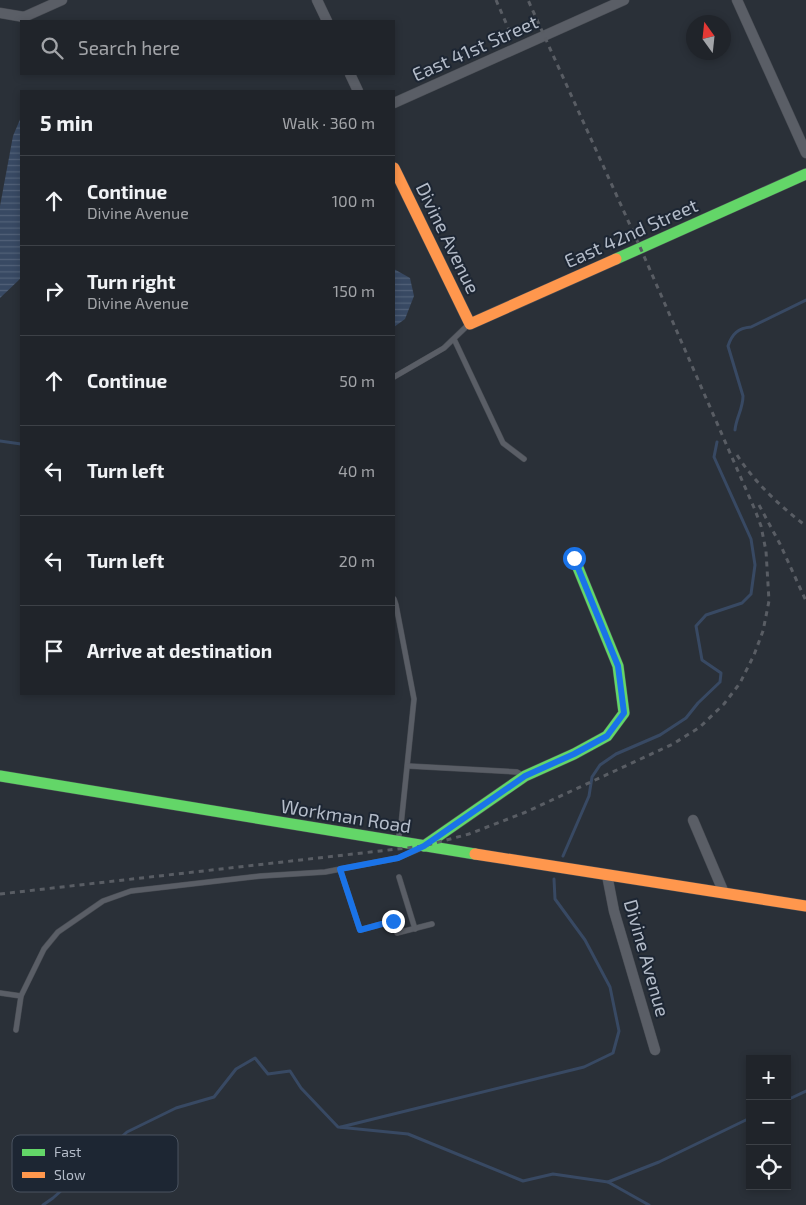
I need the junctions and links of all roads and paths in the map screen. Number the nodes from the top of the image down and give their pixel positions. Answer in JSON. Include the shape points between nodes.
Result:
{"nodes":[{"id":1,"x":62,"y":0,"type":"edge"},
{"id":2,"x":317,"y":0,"type":"edge"},
{"id":3,"x":624,"y":0,"type":"edge"},
{"id":4,"x":737,"y":0,"type":"edge"},
{"id":5,"x":0,"y":13,"type":"edge"},
{"id":6,"x":327,"y":20,"type":"edge"},
{"id":7,"x":350,"y":75,"type":"edge"},
{"id":8,"x":358,"y":90,"type":"edge"},
{"id":9,"x":395,"y":103,"type":"edge"},
{"id":10,"x":806,"y":153,"type":"edge"},
{"id":11,"x":395,"y":170,"type":"edge"},
{"id":12,"x":806,"y":174,"type":"edge"},
{"id":13,"x":470,"y":324,"type":"junction"},
{"id":14,"x":454,"y":339,"type":"junction"},
{"id":15,"x":395,"y":376,"type":"edge"},
{"id":16,"x":524,"y":459,"type":"dead end"},
{"id":17,"x":574,"y":558,"type":"dead end"},
{"id":18,"x":395,"y":602,"type":"edge"},
{"id":19,"x":408,"y":766,"type":"junction"},
{"id":20,"x":0,"y":776,"type":"edge"},
{"id":21,"x":525,"y":776,"type":"junction"},
{"id":22,"x":693,"y":820,"type":"dead end"},
{"id":23,"x":398,"y":842,"type":"junction"},
{"id":24,"x":424,"y":846,"type":"junction"},
{"id":25,"x":340,"y":869,"type":"junction"},
{"id":26,"x":608,"y":875,"type":"junction"},
{"id":27,"x":399,"y":878,"type":"dead end"},
{"id":28,"x":724,"y":893,"type":"junction"},
{"id":29,"x":806,"y":906,"type":"edge"},
{"id":30,"x":432,"y":924,"type":"dead end"},
{"id":31,"x":414,"y":928,"type":"junction"},
{"id":32,"x":0,"y":993,"type":"edge"},
{"id":33,"x":21,"y":996,"type":"junction"},
{"id":34,"x":16,"y":1030,"type":"dead end"},
{"id":35,"x":655,"y":1050,"type":"dead end"}],
"edges":[{"from":1,"to":5,"type":"street","via":[[24,17]]},
{"from":2,"to":6,"type":"street"},
{"from":3,"to":9,"type":"street","name":"East 41st Street"},
{"from":4,"to":10,"type":"street"},
{"from":7,"to":8,"type":"street"},
{"from":11,"to":13,"type":"street","name":"Divine Avenue"},
{"from":12,"to":13,"type":"street","name":"East 42nd Street"},
{"from":13,"to":14,"type":"lane"},
{"from":14,"to":15,"type":"lane"},
{"from":14,"to":16,"type":"lane","via":[[503,444]]},
{"from":17,"to":21,"type":"street","via":[[618,666],[624,713],[607,736]]},
{"from":18,"to":19,"type":"lane","via":[[414,699]]},
{"from":19,"to":21,"type":"lane","via":[[518,772]]},
{"from":19,"to":23,"type":"lane"},
{"from":20,"to":23,"type":"street","name":"Workman Road"},
{"from":21,"to":24,"type":"street"},
{"from":22,"to":28,"type":"street"},
{"from":23,"to":24,"type":"street","name":"Workman Road"},
{"from":24,"to":25,"type":"lane","via":[[398,858]]},
{"from":24,"to":26,"type":"street","name":"Workman Road"},
{"from":25,"to":31,"type":"lane","via":[[360,930],[393,921],[397,933]]},
{"from":25,"to":33,"type":"lane","via":[[130,891],[103,901],[58,932],[44,949]]},
{"from":26,"to":28,"type":"street","name":"Workman Road"},
{"from":26,"to":35,"type":"street","name":"Divine Avenue","via":[[614,911]]},
{"from":27,"to":31,"type":"lane"},
{"from":28,"to":29,"type":"street","name":"Workman Road"},
{"from":30,"to":31,"type":"lane"},
{"from":32,"to":33,"type":"lane"},
{"from":33,"to":34,"type":"lane"}]}
